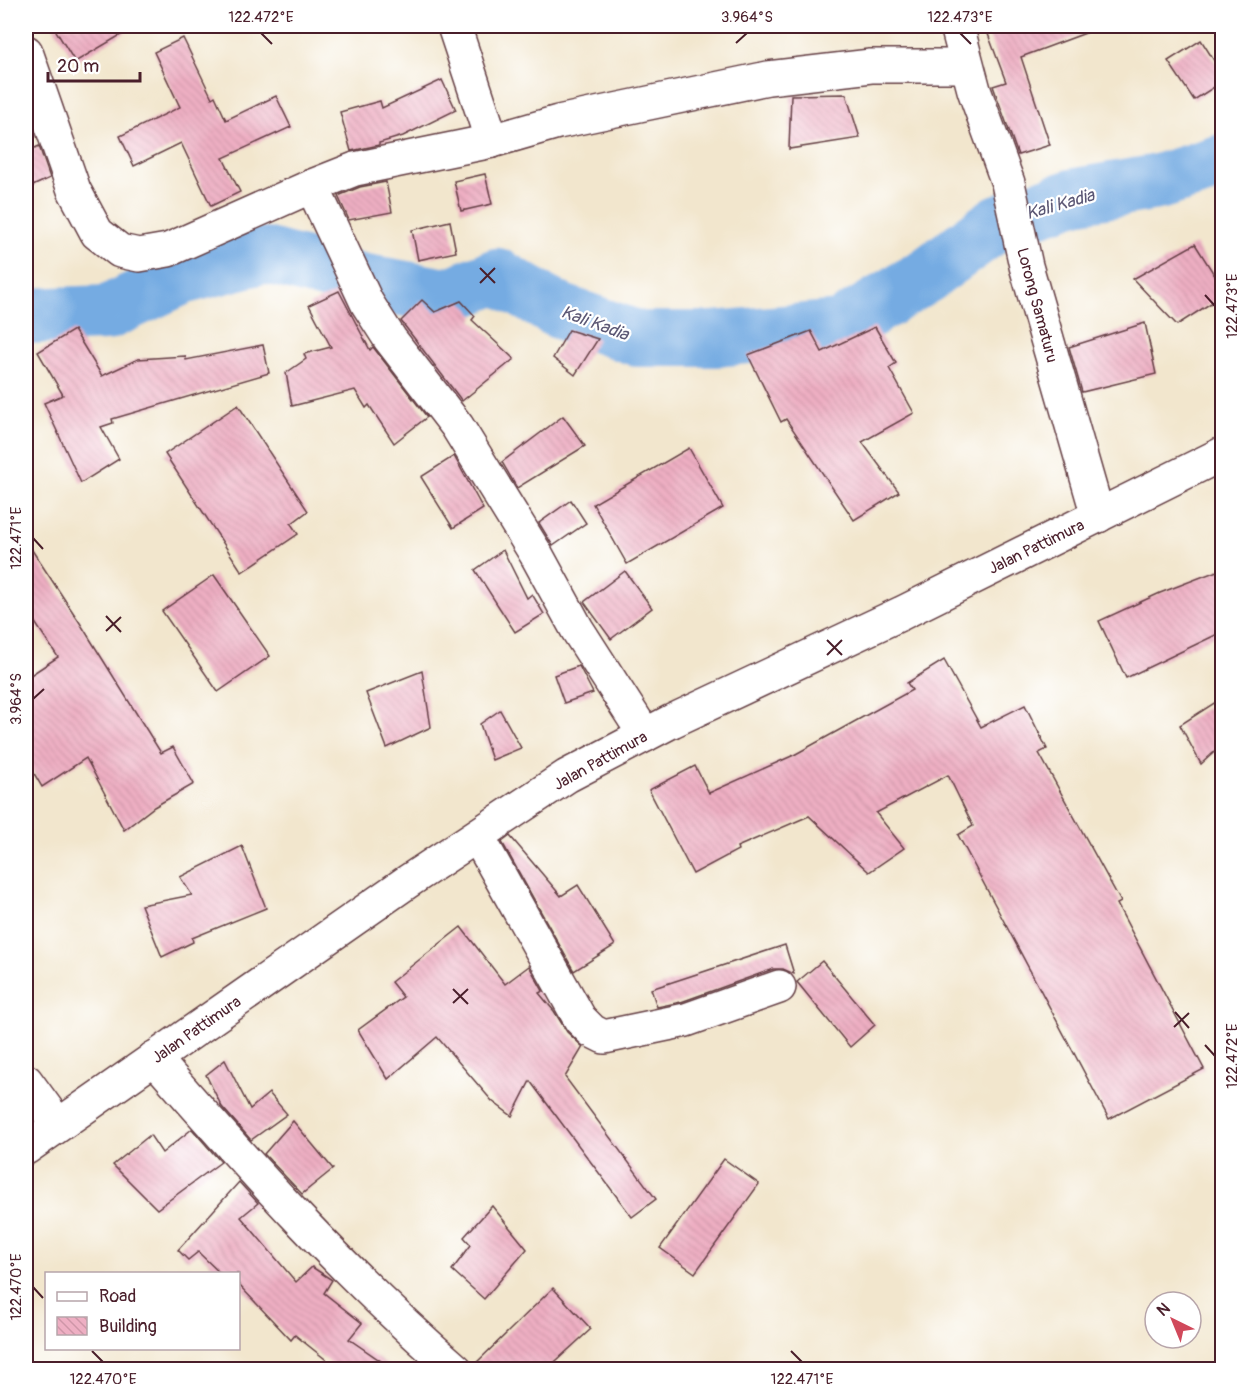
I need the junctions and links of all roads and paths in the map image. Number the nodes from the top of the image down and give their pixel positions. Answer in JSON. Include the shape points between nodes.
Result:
{"nodes":[{"id":1,"x":454,"y":26,"type":"edge"},
{"id":2,"x":957,"y":26,"type":"edge"},
{"id":3,"x":26,"y":52,"type":"edge"},
{"id":4,"x":967,"y":66,"type":"junction"},
{"id":5,"x":492,"y":141,"type":"junction"},
{"id":6,"x":317,"y":196,"type":"junction"},
{"id":7,"x":1222,"y":454,"type":"edge"},
{"id":8,"x":1098,"y":516,"type":"junction"},
{"id":9,"x":645,"y":735,"type":"junction"},
{"id":10,"x":478,"y":837,"type":"junction"},
{"id":11,"x":779,"y":987,"type":"dead end"},
{"id":12,"x":154,"y":1058,"type":"junction"},
{"id":13,"x":26,"y":1081,"type":"edge"},
{"id":14,"x":58,"y":1125,"type":"junction"},
{"id":15,"x":26,"y":1148,"type":"edge"},
{"id":16,"x":456,"y":1370,"type":"edge"}],
"edges":[{"from":1,"to":5,"type":"main road"},
{"from":2,"to":4,"type":"main road","name":"Lorong Samaturu"},
{"from":3,"to":6,"type":"main road","via":[[74,190],[97,233],[120,251],[139,255],[168,250]]},
{"from":4,"to":5,"type":"main road","via":[[871,66],[768,78],[558,122]]},
{"from":4,"to":8,"type":"main road","name":"Lorong Samaturu","via":[[1008,183],[1026,266]]},
{"from":5,"to":6,"type":"main road","via":[[355,169]]},
{"from":6,"to":9,"type":"main road","via":[[367,303],[457,426]]},
{"from":7,"to":8,"type":"main road","name":"Jalan Pattimura"},
{"from":8,"to":9,"type":"main road","name":"Jalan Pattimura"},
{"from":9,"to":10,"type":"main road","name":"Jalan Pattimura","via":[[567,776]]},
{"from":10,"to":11,"type":"main road","via":[[580,1019],[603,1037],[686,1020]]},
{"from":10,"to":12,"type":"main road","name":"Jalan Pattimura"},
{"from":12,"to":14,"type":"main road","name":"Jalan Pattimura"},
{"from":12,"to":16,"type":"main road","via":[[306,1228]]},
{"from":13,"to":14,"type":"main road"},
{"from":14,"to":15,"type":"main road","name":"Jalan Pattimura"}]}
